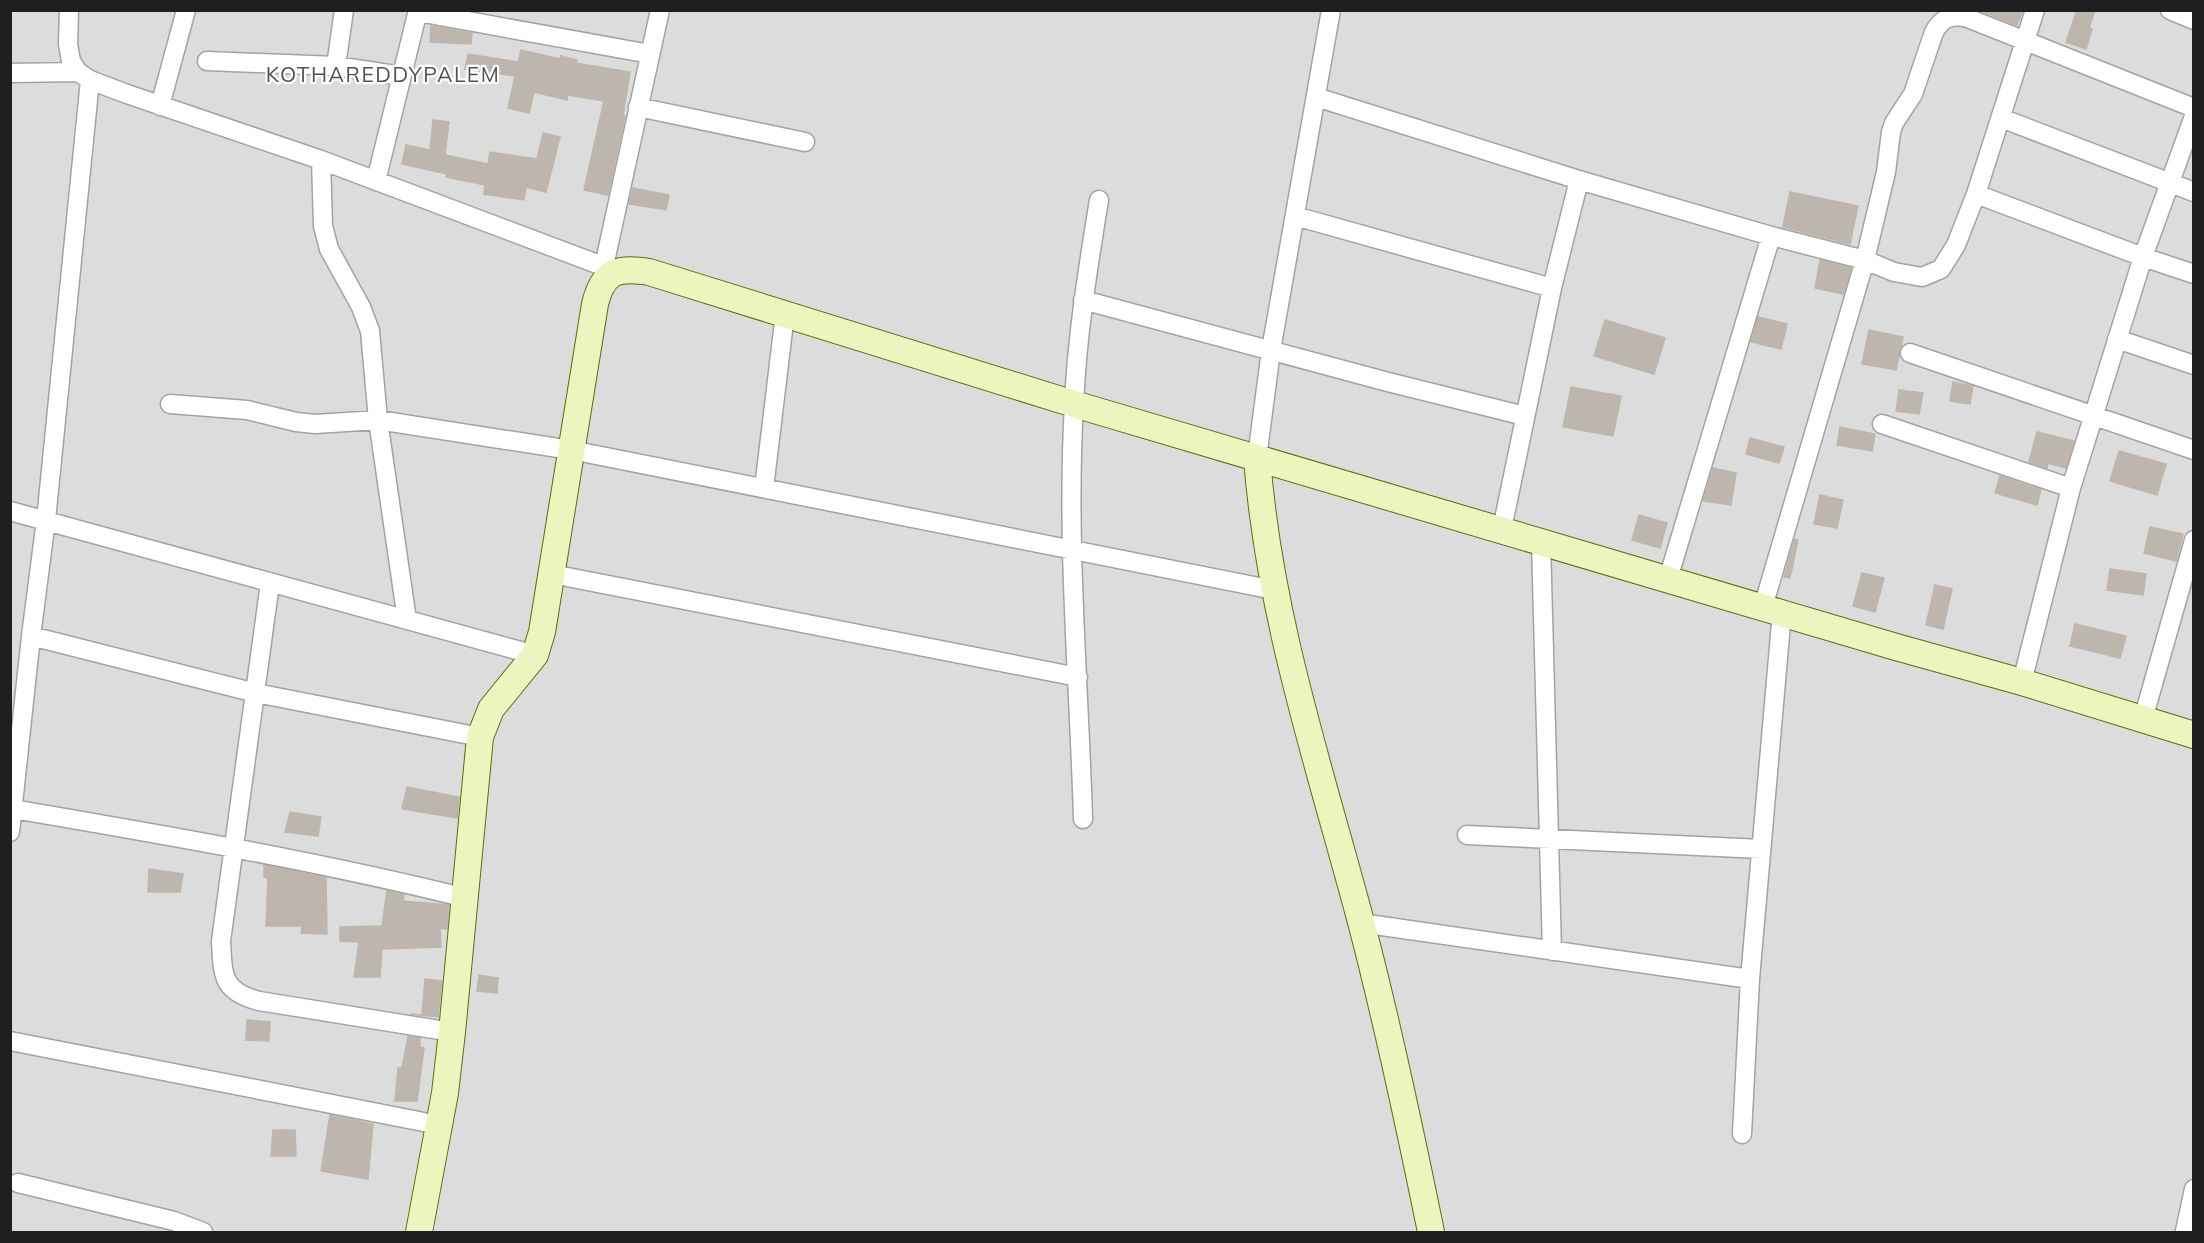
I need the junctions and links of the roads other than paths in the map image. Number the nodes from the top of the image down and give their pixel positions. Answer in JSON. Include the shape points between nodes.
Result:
{"nodes":[{"id":1,"x":69,"y":10,"type":"edge"},
{"id":2,"x":186,"y":10,"type":"edge"},
{"id":3,"x":344,"y":10,"type":"edge"},
{"id":4,"x":660,"y":10,"type":"edge"},
{"id":5,"x":1331,"y":10,"type":"edge"},
{"id":6,"x":2035,"y":10,"type":"edge"},
{"id":7,"x":2170,"y":10,"type":"edge"},
{"id":8,"x":418,"y":11,"type":"edge"},
{"id":9,"x":1951,"y":14,"type":"edge"},
{"id":10,"x":2193,"y":20,"type":"edge"},
{"id":11,"x":2025,"y":39,"type":"junction"},
{"id":12,"x":650,"y":54,"type":"junction"},
{"id":13,"x":207,"y":61,"type":"dead end"},
{"id":14,"x":336,"y":66,"type":"junction"},
{"id":15,"x":10,"y":73,"type":"edge"},
{"id":16,"x":84,"y":76,"type":"junction"},
{"id":17,"x":402,"y":76,"type":"junction"},
{"id":18,"x":1316,"y":97,"type":"junction"},
{"id":19,"x":160,"y":106,"type":"junction"},
{"id":20,"x":638,"y":107,"type":"junction"},
{"id":21,"x":2193,"y":108,"type":"edge"},
{"id":22,"x":2193,"y":116,"type":"edge"},
{"id":23,"x":2001,"y":118,"type":"junction"},
{"id":24,"x":805,"y":142,"type":"dead end"},
{"id":25,"x":321,"y":160,"type":"junction"},
{"id":26,"x":1579,"y":180,"type":"junction"},
{"id":27,"x":376,"y":181,"type":"junction"},
{"id":28,"x":2169,"y":183,"type":"junction"},
{"id":29,"x":2193,"y":192,"type":"edge"},
{"id":30,"x":1976,"y":194,"type":"junction"},
{"id":31,"x":1099,"y":200,"type":"dead end"},
{"id":32,"x":1295,"y":216,"type":"junction"},
{"id":33,"x":1771,"y":236,"type":"junction"},
{"id":34,"x":2144,"y":257,"type":"junction"},
{"id":35,"x":1865,"y":260,"type":"junction"},
{"id":36,"x":610,"y":269,"type":"junction"},
{"id":37,"x":2193,"y":274,"type":"edge"},
{"id":38,"x":1552,"y":288,"type":"junction"},
{"id":39,"x":1083,"y":300,"type":"junction"},
{"id":40,"x":785,"y":314,"type":"junction"},
{"id":41,"x":2116,"y":339,"type":"junction"},
{"id":42,"x":1271,"y":350,"type":"junction"},
{"id":43,"x":1910,"y":353,"type":"dead end"},
{"id":44,"x":2193,"y":365,"type":"edge"},
{"id":45,"x":170,"y":404,"type":"dead end"},
{"id":46,"x":1074,"y":404,"type":"junction"},
{"id":47,"x":1525,"y":416,"type":"junction"},
{"id":48,"x":2094,"y":416,"type":"junction"},
{"id":49,"x":378,"y":420,"type":"junction"},
{"id":50,"x":1882,"y":424,"type":"dead end"},
{"id":51,"x":571,"y":450,"type":"junction"},
{"id":52,"x":2193,"y":450,"type":"edge"},
{"id":53,"x":1257,"y":458,"type":"junction"},
{"id":54,"x":2071,"y":488,"type":"junction"},
{"id":55,"x":764,"y":489,"type":"junction"},
{"id":56,"x":10,"y":511,"type":"edge"},
{"id":57,"x":46,"y":520,"type":"junction"},
{"id":58,"x":1502,"y":529,"type":"junction"},
{"id":59,"x":2193,"y":540,"type":"edge"},
{"id":60,"x":1541,"y":541,"type":"junction"},
{"id":61,"x":1072,"y":551,"type":"junction"},
{"id":62,"x":552,"y":574,"type":"junction"},
{"id":63,"x":1668,"y":579,"type":"junction"},
{"id":64,"x":270,"y":582,"type":"junction"},
{"id":65,"x":1274,"y":590,"type":"junction"},
{"id":66,"x":1772,"y":609,"type":"junction"},
{"id":67,"x":407,"y":621,"type":"junction"},
{"id":68,"x":31,"y":636,"type":"junction"},
{"id":69,"x":535,"y":655,"type":"junction"},
{"id":70,"x":1078,"y":677,"type":"junction"},
{"id":71,"x":2022,"y":682,"type":"junction"},
{"id":72,"x":256,"y":693,"type":"junction"},
{"id":73,"x":2144,"y":719,"type":"junction"},
{"id":74,"x":2193,"y":735,"type":"edge"},
{"id":75,"x":480,"y":738,"type":"junction"},
{"id":76,"x":13,"y":808,"type":"junction"},
{"id":77,"x":1083,"y":819,"type":"dead end"},
{"id":78,"x":10,"y":832,"type":"edge"},
{"id":79,"x":1467,"y":835,"type":"dead end"},
{"id":80,"x":1550,"y":839,"type":"junction"},
{"id":81,"x":232,"y":847,"type":"junction"},
{"id":82,"x":1761,"y":849,"type":"junction"},
{"id":83,"x":466,"y":898,"type":"junction"},
{"id":84,"x":1361,"y":923,"type":"junction"},
{"id":85,"x":1552,"y":951,"type":"junction"},
{"id":86,"x":1750,"y":979,"type":"junction"},
{"id":87,"x":453,"y":1032,"type":"junction"},
{"id":88,"x":10,"y":1041,"type":"edge"},
{"id":89,"x":439,"y":1125,"type":"junction"},
{"id":90,"x":1742,"y":1134,"type":"dead end"},
{"id":91,"x":18,"y":1183,"type":"dead end"},
{"id":92,"x":2193,"y":1189,"type":"edge"},
{"id":93,"x":2186,"y":1231,"type":"edge"},
{"id":94,"x":203,"y":1233,"type":"edge"},
{"id":95,"x":420,"y":1233,"type":"edge"},
{"id":96,"x":1431,"y":1233,"type":"edge"}],
"edges":[{"from":1,"to":16,"type":"street","via":[[71,61]]},
{"from":2,"to":19,"type":"street"},
{"from":3,"to":14,"type":"street"},
{"from":4,"to":12,"type":"street"},
{"from":5,"to":18,"type":"street"},
{"from":6,"to":11,"type":"street"},
{"from":7,"to":10,"type":"street"},
{"from":8,"to":12,"type":"street"},
{"from":8,"to":17,"type":"street"},
{"from":9,"to":11,"type":"street"},
{"from":9,"to":35,"type":"street","via":[[1934,32],[1913,94],[1894,123]]},
{"from":11,"to":21,"type":"street"},
{"from":11,"to":23,"type":"street"},
{"from":12,"to":20,"type":"street"},
{"from":13,"to":14,"type":"street"},
{"from":14,"to":17,"type":"street"},
{"from":15,"to":16,"type":"street"},
{"from":16,"to":19,"type":"street"},
{"from":16,"to":57,"type":"street"},
{"from":17,"to":27,"type":"street"},
{"from":18,"to":26,"type":"street"},
{"from":18,"to":32,"type":"street"},
{"from":19,"to":25,"type":"street"},
{"from":20,"to":24,"type":"street"},
{"from":20,"to":36,"type":"street"},
{"from":22,"to":28,"type":"street"},
{"from":23,"to":28,"type":"street"},
{"from":23,"to":30,"type":"street"},
{"from":25,"to":27,"type":"street"},
{"from":25,"to":49,"type":"street","via":[[323,226],[329,249],[370,331]]},
{"from":26,"to":33,"type":"street"},
{"from":26,"to":38,"type":"street"},
{"from":27,"to":36,"type":"street"},
{"from":28,"to":29,"type":"street"},
{"from":28,"to":34,"type":"street"},
{"from":30,"to":34,"type":"street"},
{"from":30,"to":35,"type":"street","via":[[1956,245],[1941,269],[1922,277],[1910,276]]},
{"from":31,"to":39,"type":"street"},
{"from":32,"to":38,"type":"street"},
{"from":32,"to":42,"type":"street"},
{"from":33,"to":35,"type":"street"},
{"from":33,"to":63,"type":"street"},
{"from":34,"to":37,"type":"street"},
{"from":34,"to":41,"type":"street"},
{"from":35,"to":66,"type":"street"},
{"from":36,"to":40,"type":"street","via":[[649,272]]},
{"from":36,"to":51,"type":"street","via":[[599,289]]},
{"from":38,"to":47,"type":"street"},
{"from":39,"to":42,"type":"street"},
{"from":39,"to":46,"type":"street"},
{"from":40,"to":46,"type":"street"},
{"from":40,"to":55,"type":"street"},
{"from":41,"to":44,"type":"street"},
{"from":41,"to":48,"type":"street"},
{"from":42,"to":47,"type":"street"},
{"from":42,"to":53,"type":"street"},
{"from":43,"to":48,"type":"street"},
{"from":45,"to":49,"type":"street","via":[[247,410],[315,424]]},
{"from":46,"to":53,"type":"street"},
{"from":46,"to":61,"type":"street"},
{"from":47,"to":58,"type":"street"},
{"from":48,"to":52,"type":"street"},
{"from":48,"to":54,"type":"street"},
{"from":49,"to":51,"type":"street"},
{"from":49,"to":67,"type":"street"},
{"from":50,"to":54,"type":"street"},
{"from":51,"to":55,"type":"street"},
{"from":51,"to":62,"type":"street"},
{"from":53,"to":58,"type":"street"},
{"from":53,"to":65,"type":"street"},
{"from":54,"to":71,"type":"street"},
{"from":55,"to":61,"type":"street"},
{"from":56,"to":57,"type":"street"},
{"from":57,"to":64,"type":"street"},
{"from":57,"to":68,"type":"street"},
{"from":58,"to":60,"type":"street"},
{"from":59,"to":73,"type":"street"},
{"from":60,"to":63,"type":"street"},
{"from":60,"to":80,"type":"street"},
{"from":61,"to":65,"type":"street"},
{"from":61,"to":70,"type":"street"},
{"from":62,"to":69,"type":"street"},
{"from":62,"to":70,"type":"street"},
{"from":63,"to":66,"type":"street"},
{"from":64,"to":67,"type":"street"},
{"from":64,"to":72,"type":"street"},
{"from":65,"to":84,"type":"street","via":[[1311,745]]},
{"from":66,"to":71,"type":"street"},
{"from":66,"to":82,"type":"street"},
{"from":67,"to":69,"type":"street"},
{"from":68,"to":72,"type":"street"},
{"from":68,"to":76,"type":"street"},
{"from":69,"to":75,"type":"street","via":[[491,709]]},
{"from":70,"to":77,"type":"street"},
{"from":71,"to":73,"type":"street"},
{"from":72,"to":75,"type":"street"},
{"from":72,"to":81,"type":"street"},
{"from":73,"to":74,"type":"street"},
{"from":75,"to":83,"type":"street"},
{"from":76,"to":78,"type":"street"},
{"from":76,"to":81,"type":"street"},
{"from":79,"to":80,"type":"street"},
{"from":80,"to":82,"type":"street"},
{"from":80,"to":85,"type":"street"},
{"from":81,"to":83,"type":"street"},
{"from":81,"to":87,"type":"street","via":[[221,940],[222,962],[230,988],[242,997],[259,1001]]},
{"from":82,"to":86,"type":"street"},
{"from":83,"to":87,"type":"street"},
{"from":84,"to":85,"type":"street"},
{"from":84,"to":96,"type":"street"},
{"from":85,"to":86,"type":"street"},
{"from":86,"to":90,"type":"street"},
{"from":87,"to":89,"type":"street"},
{"from":88,"to":89,"type":"street"},
{"from":89,"to":95,"type":"street"},
{"from":91,"to":94,"type":"street","via":[[174,1221]]},
{"from":92,"to":93,"type":"street"}]}
